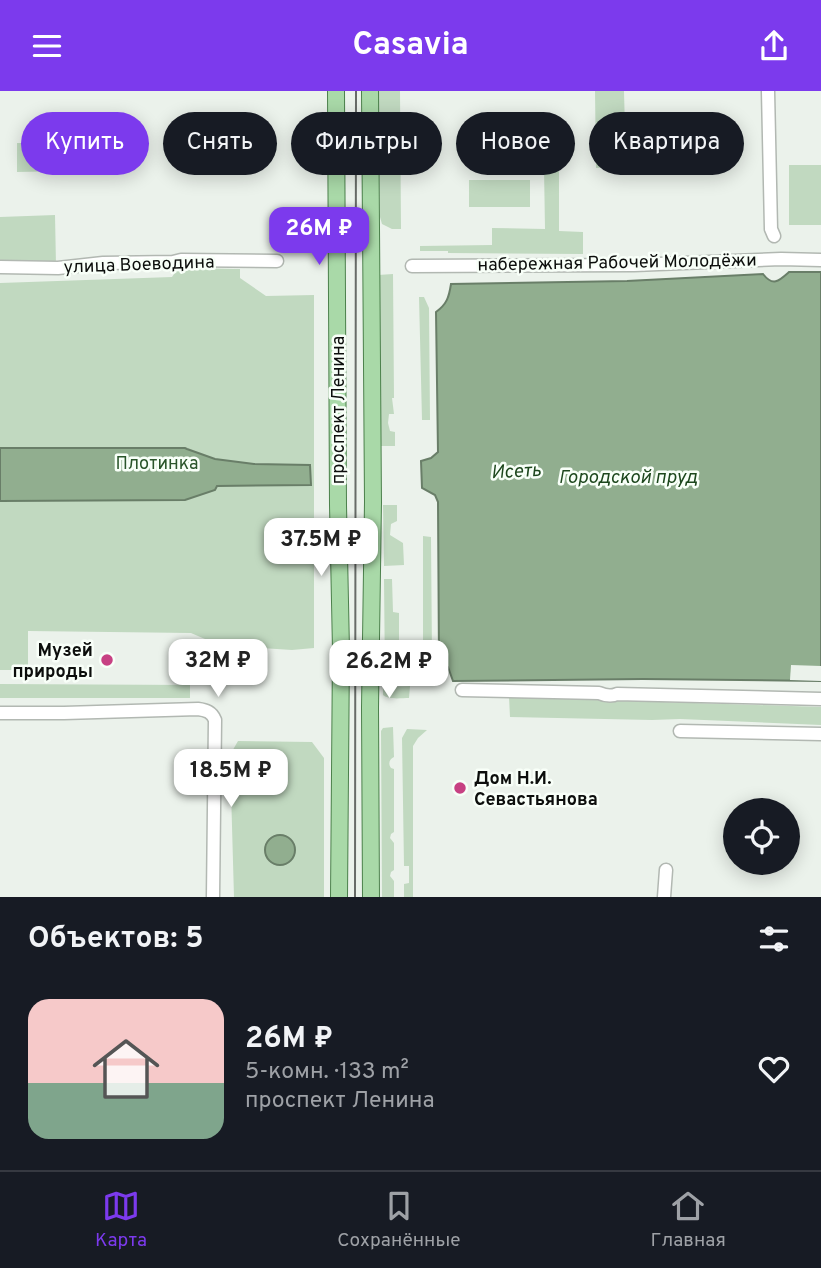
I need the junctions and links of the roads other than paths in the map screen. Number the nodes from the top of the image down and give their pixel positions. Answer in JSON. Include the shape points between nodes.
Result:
{"nodes":[{"id":1,"x":336,"y":91,"type":"edge"},
{"id":2,"x":370,"y":91,"type":"edge"},
{"id":3,"x":768,"y":91,"type":"edge"},
{"id":4,"x":775,"y":236,"type":"dead end"},
{"id":5,"x":821,"y":260,"type":"edge"},
{"id":6,"x":277,"y":261,"type":"dead end"},
{"id":7,"x":412,"y":266,"type":"dead end"},
{"id":8,"x":0,"y":267,"type":"edge"},
{"id":9,"x":461,"y":690,"type":"dead end"},
{"id":10,"x":821,"y":699,"type":"edge"},
{"id":11,"x":0,"y":713,"type":"edge"},
{"id":12,"x":680,"y":731,"type":"dead end"},
{"id":13,"x":821,"y":734,"type":"edge"},
{"id":14,"x":666,"y":870,"type":"dead end"},
{"id":15,"x":213,"y":897,"type":"edge"},
{"id":16,"x":339,"y":897,"type":"edge"},
{"id":17,"x":371,"y":897,"type":"edge"},
{"id":18,"x":664,"y":897,"type":"edge"}],
"edges":[{"from":1,"to":16,"type":"main road","name":"проспект Ленина"},
{"from":2,"to":17,"type":"main road","name":"проспект Ленина"},
{"from":3,"to":4,"type":"street","via":[[771,229]]},
{"from":5,"to":7,"type":"street","name":"набережная Рабочей Молодёжи"},
{"from":6,"to":8,"type":"street","name":"улица Воеводина"},
{"from":9,"to":10,"type":"street"},
{"from":11,"to":15,"type":"street","via":[[198,709],[213,715]]},
{"from":12,"to":13,"type":"street"},
{"from":14,"to":18,"type":"street"}]}
